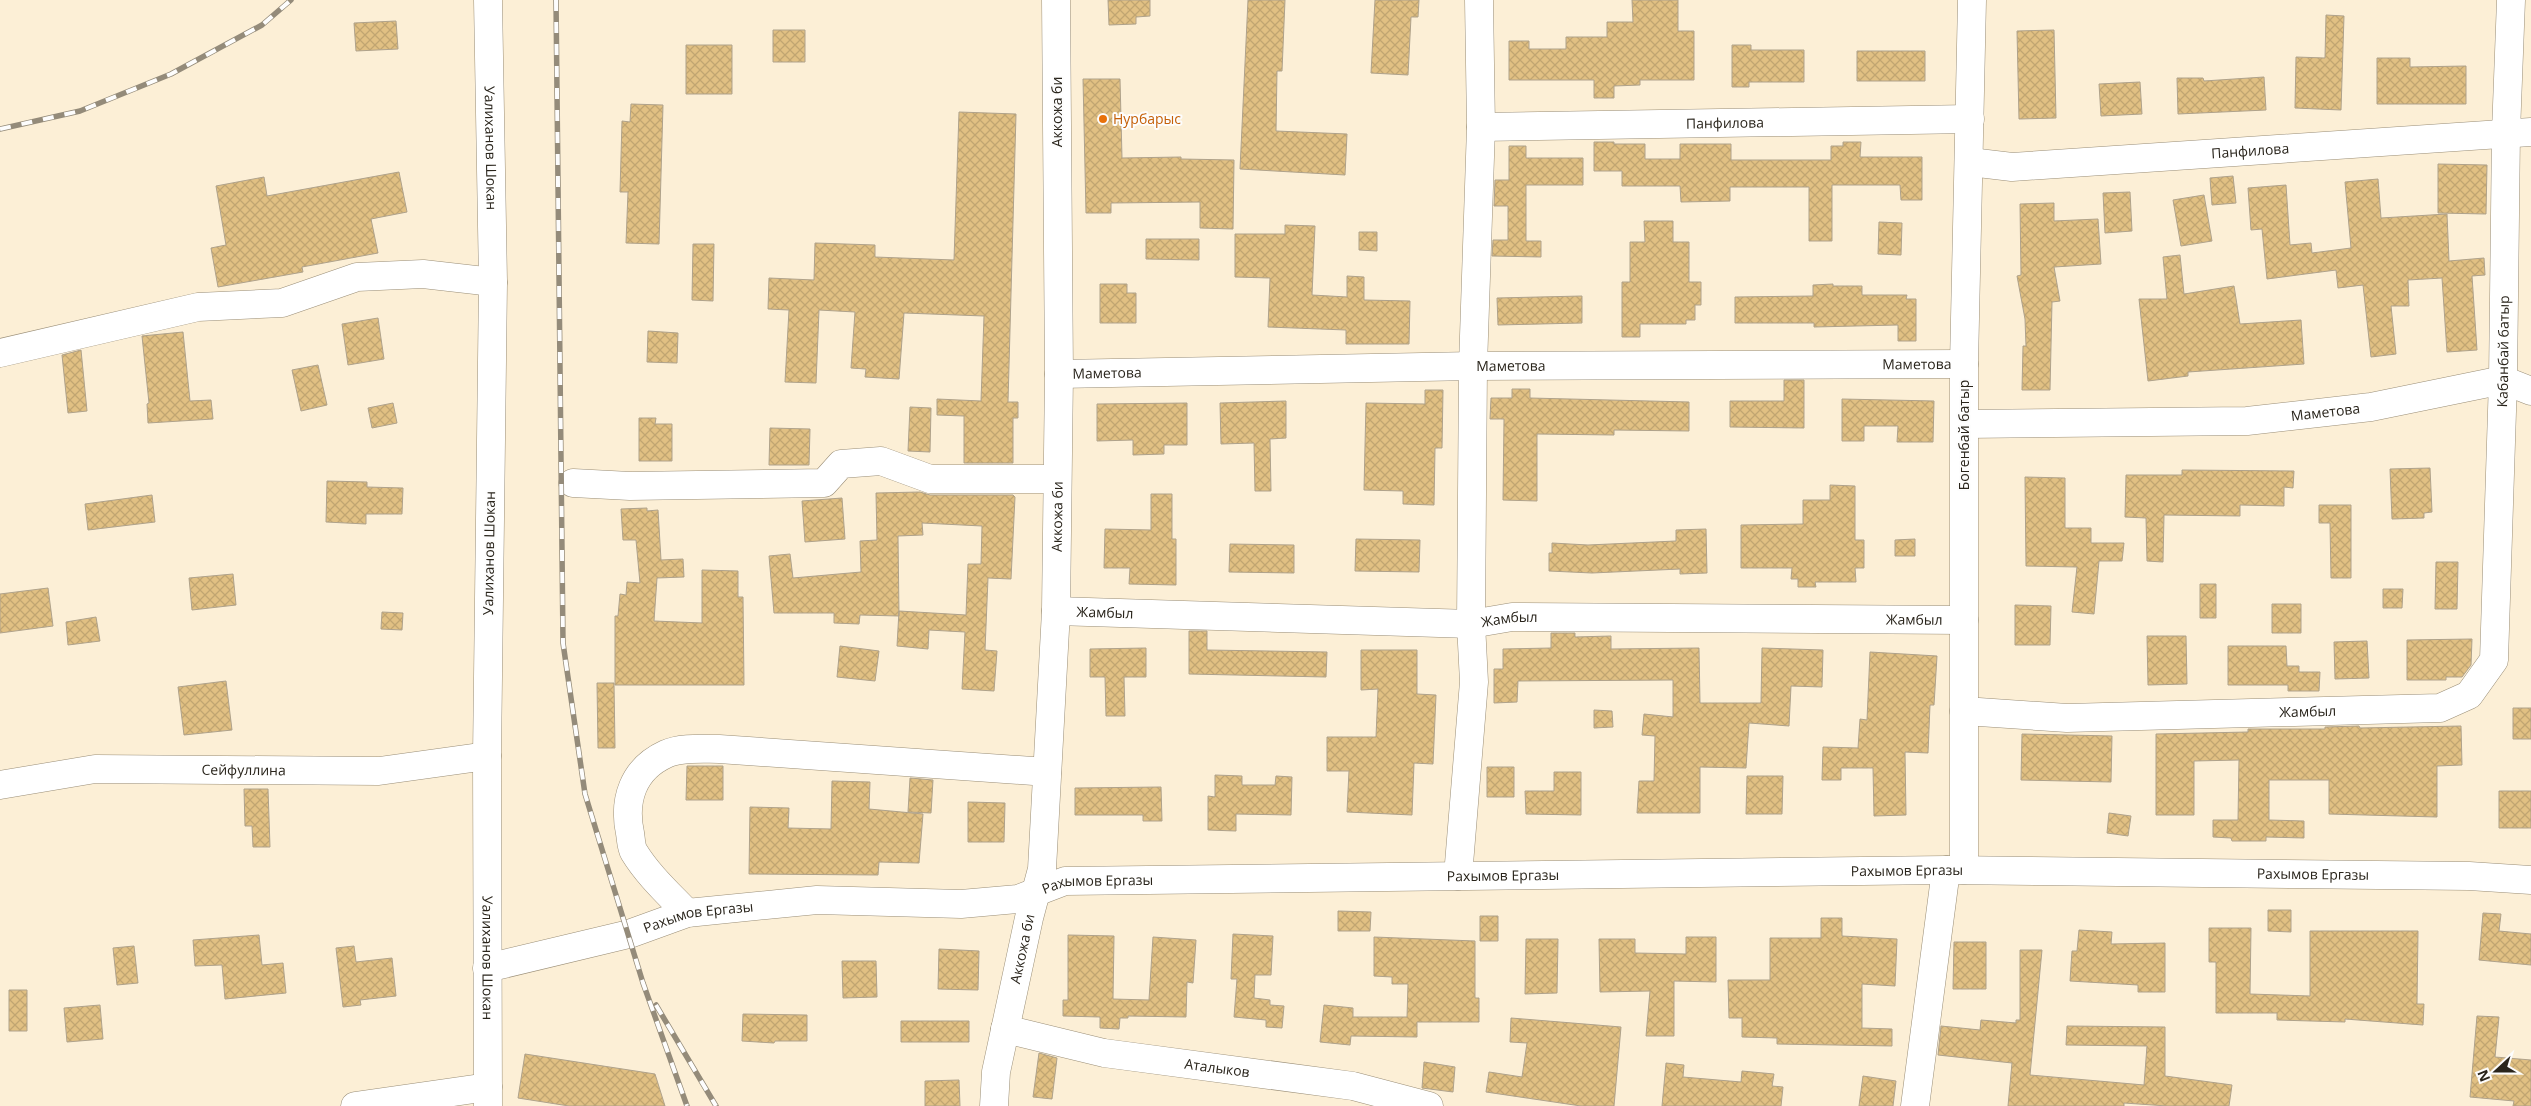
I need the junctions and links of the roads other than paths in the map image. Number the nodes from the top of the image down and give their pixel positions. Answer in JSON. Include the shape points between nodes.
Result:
{"nodes":[{"id":1,"x":488,"y":0,"type":"edge"},
{"id":2,"x":1056,"y":0,"type":"edge"},
{"id":3,"x":1479,"y":0,"type":"edge"},
{"id":4,"x":1972,"y":0,"type":"edge"},
{"id":5,"x":2511,"y":0,"type":"edge"},
{"id":6,"x":1970,"y":119,"type":"junction"},
{"id":7,"x":1481,"y":127,"type":"junction"},
{"id":8,"x":2518,"y":132,"type":"edge"},
{"id":9,"x":1970,"y":162,"type":"junction"},
{"id":10,"x":493,"y":282,"type":"junction"},
{"id":11,"x":0,"y":353,"type":"edge"},
{"id":12,"x":1964,"y":364,"type":"junction"},
{"id":13,"x":1473,"y":366,"type":"junction"},
{"id":14,"x":1059,"y":374,"type":"junction"},
{"id":15,"x":2503,"y":380,"type":"junction"},
{"id":16,"x":2531,"y":391,"type":"edge"},
{"id":17,"x":1965,"y":424,"type":"junction"},
{"id":18,"x":1057,"y":479,"type":"junction"},
{"id":19,"x":574,"y":483,"type":"dead end"},
{"id":20,"x":1056,"y":611,"type":"junction"},
{"id":21,"x":1964,"y":620,"type":"junction"},
{"id":22,"x":1471,"y":624,"type":"junction"},
{"id":23,"x":2469,"y":695,"type":"joint"},
{"id":24,"x":1964,"y":711,"type":"junction"},
{"id":25,"x":487,"y":756,"type":"junction"},
{"id":26,"x":1047,"y":772,"type":"junction"},
{"id":27,"x":0,"y":785,"type":"edge"},
{"id":28,"x":1955,"y":870,"type":"junction"},
{"id":29,"x":1458,"y":876,"type":"junction"},
{"id":30,"x":2531,"y":880,"type":"edge"},
{"id":31,"x":1036,"y":892,"type":"junction"},
{"id":32,"x":687,"y":913,"type":"junction"},
{"id":33,"x":487,"y":968,"type":"junction"},
{"id":34,"x":1005,"y":1029,"type":"junction"},
{"id":35,"x":488,"y":1096,"type":"edge"},
{"id":36,"x":355,"y":1106,"type":"edge"},
{"id":37,"x":994,"y":1106,"type":"edge"},
{"id":38,"x":1429,"y":1106,"type":"edge"},
{"id":39,"x":1915,"y":1106,"type":"edge"}],
"edges":[{"from":1,"to":10,"type":"street","name":"Уалиханов Шокан"},
{"from":2,"to":14,"type":"street","name":"Аккожа би"},
{"from":3,"to":7,"type":"street"},
{"from":4,"to":6,"type":"street","name":"Богенбай батыр"},
{"from":5,"to":8,"type":"street","name":"Кабанбай батыр"},
{"from":6,"to":7,"type":"street","name":"Панфилова"},
{"from":6,"to":9,"type":"street","name":"Богенбай батыр"},
{"from":7,"to":13,"type":"street"},
{"from":8,"to":9,"type":"street","name":"Панфилова","via":[[2012,167]]},
{"from":8,"to":15,"type":"street","name":"Кабанбай батыр"},
{"from":9,"to":12,"type":"street","name":"Богенбай батыр"},
{"from":10,"to":11,"type":"street","via":[[423,274],[357,277],[282,303],[198,307]]},
{"from":10,"to":25,"type":"street","name":"Уалиханов Шокан"},
{"from":12,"to":13,"type":"street","name":"Маметова"},
{"from":12,"to":17,"type":"street","name":"Богенбай батыр"},
{"from":13,"to":14,"type":"street","name":"Маметова"},
{"from":13,"to":22,"type":"street"},
{"from":14,"to":18,"type":"street","name":"Аккожа би"},
{"from":15,"to":16,"type":"street"},
{"from":15,"to":17,"type":"street","name":"Маметова","via":[[2371,407],[2247,421]]},
{"from":15,"to":23,"type":"street","name":"Кабанбай батыр","via":[[2494,660]]},
{"from":17,"to":21,"type":"street","name":"Богенбай батыр"},
{"from":18,"to":19,"type":"street","via":[[930,479],[881,461],[841,464],[824,483],[630,486]]},
{"from":18,"to":20,"type":"street","name":"Аккожа би"},
{"from":20,"to":22,"type":"street","name":"Жамбыл"},
{"from":20,"to":26,"type":"street","name":"Аккожа би"},
{"from":21,"to":22,"type":"street","name":"Жамбыл","via":[[1512,617]]},
{"from":21,"to":24,"type":"street","name":"Богенбай батыр"},
{"from":22,"to":29,"type":"street","via":[[1474,682]]},
{"from":23,"to":24,"type":"street","name":"Жамбыл","via":[[2440,708],[2067,718]]},
{"from":24,"to":28,"type":"street","name":"Богенбай батыр"},
{"from":25,"to":27,"type":"street","name":"Сейфуллина","via":[[379,771],[95,769]]},
{"from":25,"to":33,"type":"street","name":"Уалиханов Шокан"},
{"from":26,"to":31,"type":"street","name":"Аккожа би","via":[[1042,869]]},
{"from":26,"to":32,"type":"street","via":[[720,749],[668,753],[648,764],[637,777],[626,813],[633,850]]},
{"from":28,"to":29,"type":"street","name":"Рахымов Ергазы"},
{"from":28,"to":30,"type":"street","name":"Рахымов Ергазы","via":[[2469,876]]},
{"from":28,"to":39,"type":"street","name":"Богенбай батыр"},
{"from":29,"to":31,"type":"street","name":"Рахымов Ергазы","via":[[1065,881]]},
{"from":31,"to":32,"type":"street","name":"Рахымов Ергазы","via":[[1018,899],[961,904],[818,900]]},
{"from":31,"to":34,"type":"street","name":"Аккожа би"},
{"from":32,"to":33,"type":"street","name":"Рахымов Ергазы","via":[[629,934]]},
{"from":33,"to":35,"type":"street","name":"Уалиханов Шокан"},
{"from":34,"to":37,"type":"street","name":"Аккожа би","via":[[996,1072]]},
{"from":34,"to":38,"type":"street","name":"Аталыков","via":[[1104,1053],[1353,1086]]},
{"from":35,"to":36,"type":"street"}]}
